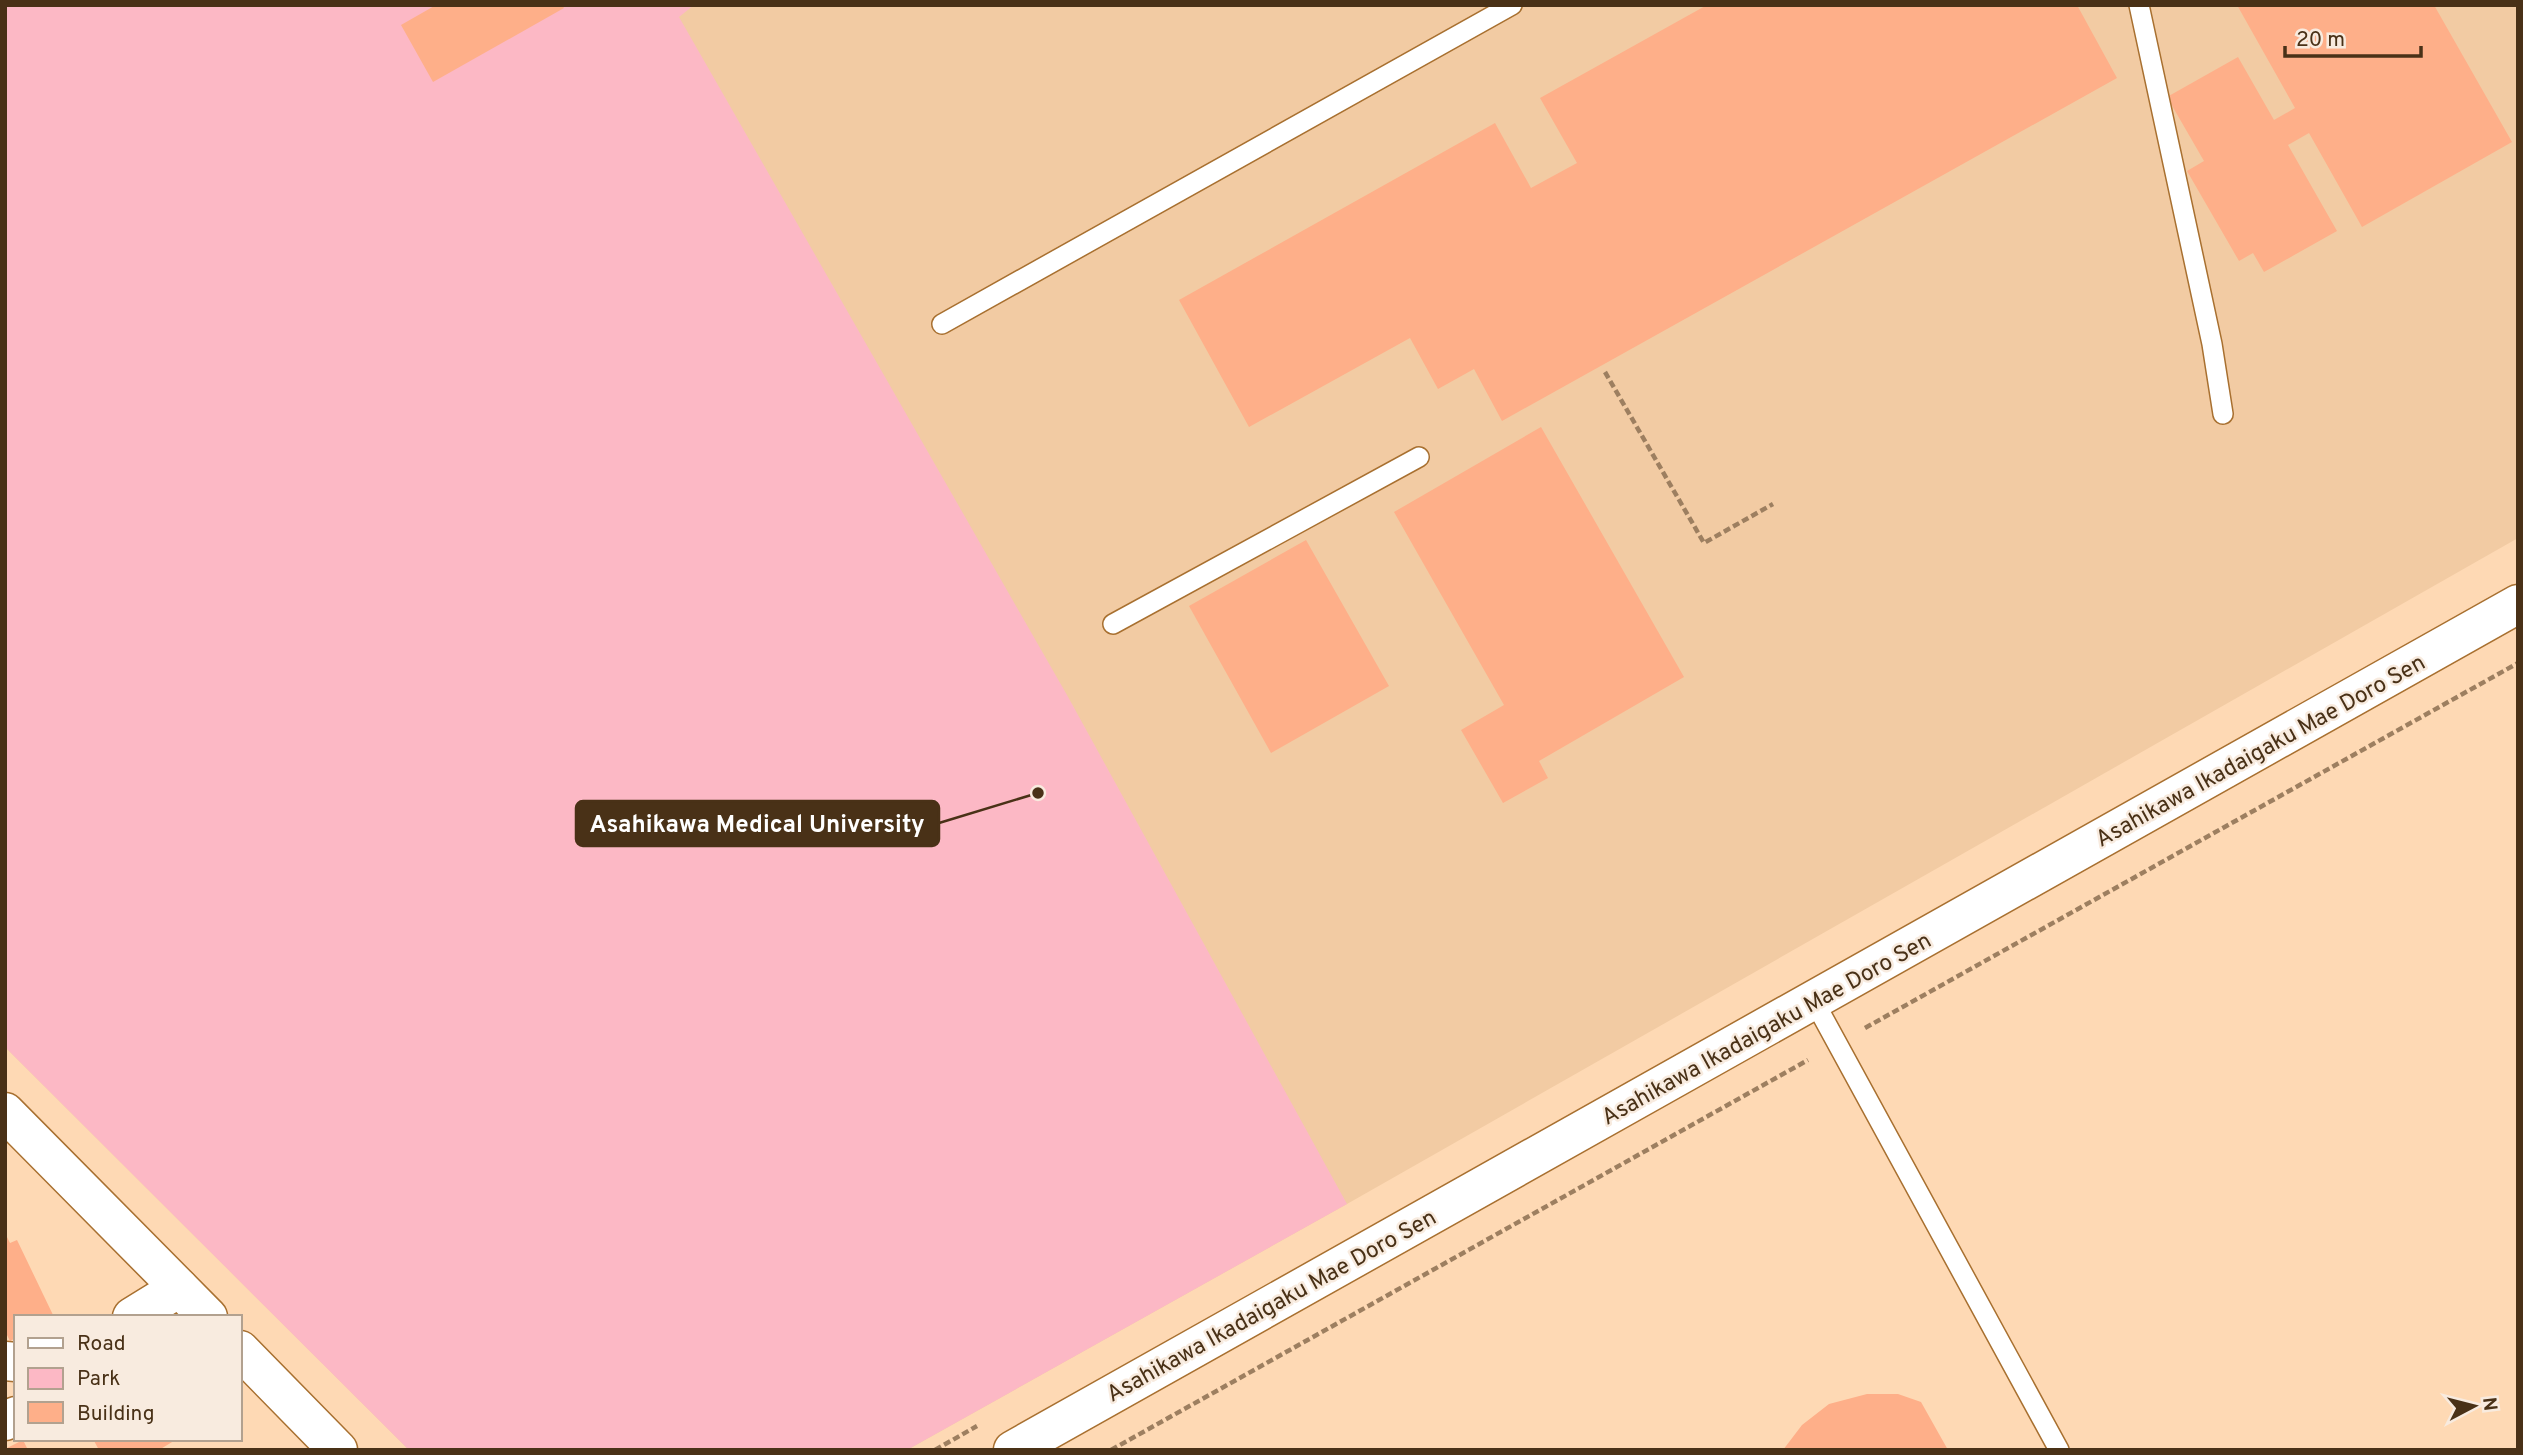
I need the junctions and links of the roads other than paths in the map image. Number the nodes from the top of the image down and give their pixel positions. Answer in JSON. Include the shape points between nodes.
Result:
{"nodes":[{"id":1,"x":1511,"y":5,"type":"edge"},
{"id":2,"x":2139,"y":5,"type":"edge"},
{"id":3,"x":942,"y":324,"type":"dead end"},
{"id":4,"x":2223,"y":414,"type":"dead end"},
{"id":5,"x":1419,"y":457,"type":"dead end"},
{"id":6,"x":2518,"y":604,"type":"edge"},
{"id":7,"x":1113,"y":624,"type":"dead end"},
{"id":8,"x":1814,"y":1001,"type":"junction"},
{"id":9,"x":5,"y":1112,"type":"edge"},
{"id":10,"x":179,"y":1288,"type":"junction"},
{"id":11,"x":135,"y":1315,"type":"edge"},
{"id":12,"x":206,"y":1315,"type":"edge"},
{"id":13,"x":242,"y":1352,"type":"edge"},
{"id":14,"x":338,"y":1450,"type":"edge"},
{"id":15,"x":1013,"y":1450,"type":"edge"},
{"id":16,"x":2059,"y":1450,"type":"edge"}],
"edges":[{"from":1,"to":3,"type":"lane"},
{"from":2,"to":4,"type":"lane"},
{"from":5,"to":7,"type":"lane"},
{"from":6,"to":8,"type":"street","name":"Asahikawa Ikadaigaku Mae Doro Sen"},
{"from":8,"to":15,"type":"street","name":"Asahikawa Ikadaigaku Mae Doro Sen"},
{"from":8,"to":16,"type":"lane"},
{"from":9,"to":10,"type":"street"},
{"from":10,"to":11,"type":"street"},
{"from":10,"to":12,"type":"street"},
{"from":13,"to":14,"type":"street"}]}
